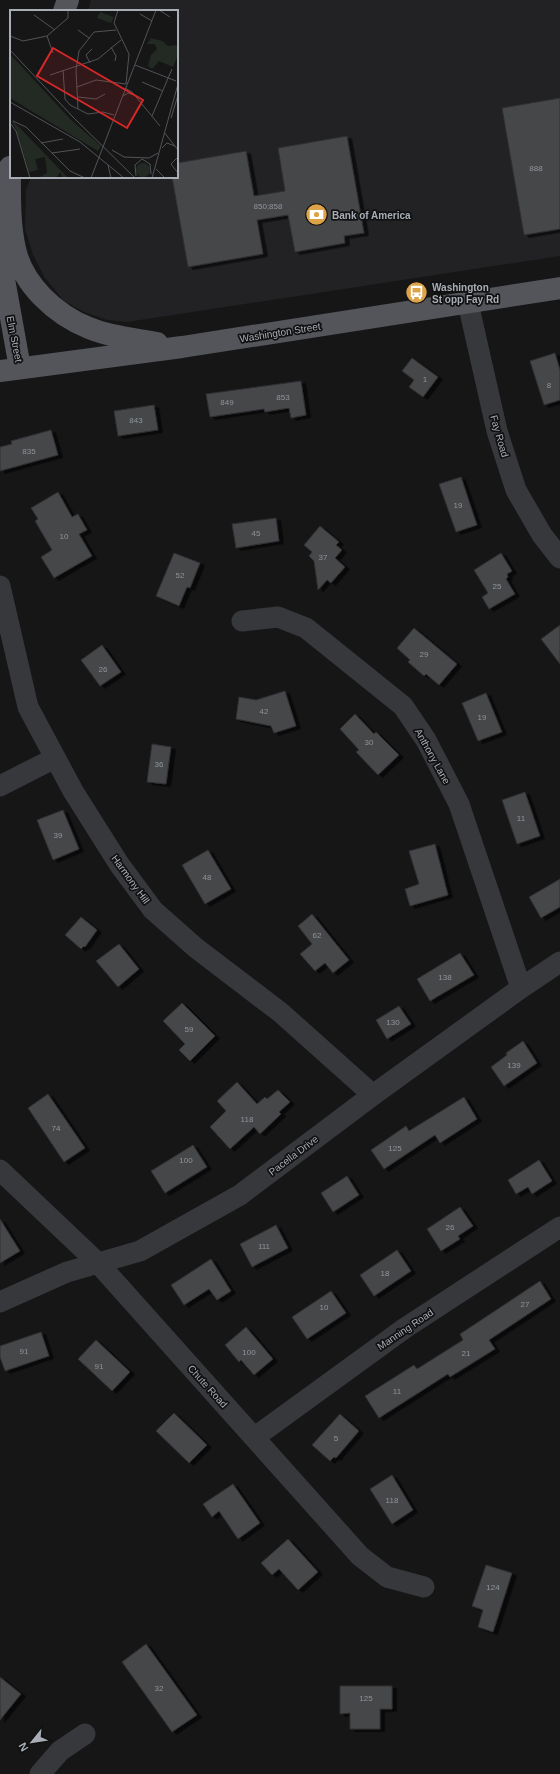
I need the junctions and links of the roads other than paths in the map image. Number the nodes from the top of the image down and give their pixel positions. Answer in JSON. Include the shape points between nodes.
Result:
{"nodes":[{"id":1,"x":68,"y":0,"type":"edge"},
{"id":2,"x":64,"y":10,"type":"edge"},
{"id":3,"x":10,"y":166,"type":"edge"},
{"id":4,"x":0,"y":191,"type":"edge"},
{"id":5,"x":560,"y":288,"type":"edge"},
{"id":6,"x":468,"y":303,"type":"junction"},
{"id":7,"x":182,"y":347,"type":"junction"},
{"id":8,"x":10,"y":370,"type":"edge"},
{"id":9,"x":560,"y":558,"type":"edge"},
{"id":10,"x":0,"y":586,"type":"edge"},
{"id":11,"x":242,"y":621,"type":"dead end"},
{"id":12,"x":55,"y":758,"type":"junction"},
{"id":13,"x":0,"y":786,"type":"edge"},
{"id":14,"x":560,"y":962,"type":"edge"},
{"id":15,"x":521,"y":988,"type":"junction"},
{"id":16,"x":373,"y":1095,"type":"junction"},
{"id":17,"x":0,"y":1170,"type":"edge"},
{"id":18,"x":560,"y":1227,"type":"edge"},
{"id":19,"x":98,"y":1263,"type":"junction"},
{"id":20,"x":0,"y":1302,"type":"edge"},
{"id":21,"x":254,"y":1437,"type":"junction"},
{"id":22,"x":424,"y":1587,"type":"dead end"},
{"id":23,"x":85,"y":1734,"type":"dead end"},
{"id":24,"x":40,"y":1774,"type":"edge"}],
"edges":[{"from":1,"to":2,"type":"main road"},
{"from":3,"to":4,"type":"main road"},
{"from":3,"to":7,"type":"main road","via":[[10,208],[15,251],[30,283],[43,298],[59,312],[89,328],[119,337]]},
{"from":3,"to":8,"type":"main road","name":"Elm Street","via":[[1,251]]},
{"from":5,"to":6,"type":"main road","name":"Washington Street"},
{"from":6,"to":7,"type":"main road","name":"Washington Street"},
{"from":6,"to":9,"type":"street","name":"Fay Road","via":[[497,431],[516,490],[542,535]]},
{"from":7,"to":8,"type":"main road","name":"Washington Street"},
{"from":10,"to":12,"type":"street","name":"Harmony Hill","via":[[28,707]]},
{"from":11,"to":15,"type":"street","name":"Anthony Lane","via":[[278,617],[306,628],[403,706],[426,740],[459,804]]},
{"from":12,"to":13,"type":"street"},
{"from":12,"to":16,"type":"street","name":"Harmony Hill","via":[[119,864],[153,910],[196,948],[280,1012]]},
{"from":14,"to":15,"type":"street","name":"Pacella Drive"},
{"from":15,"to":16,"type":"street","name":"Pacella Drive"},
{"from":16,"to":19,"type":"street","name":"Pacella Drive","via":[[240,1195],[140,1251]]},
{"from":17,"to":19,"type":"street","name":"Chute Road"},
{"from":18,"to":21,"type":"street","name":"Manning Road","via":[[405,1328]]},
{"from":19,"to":20,"type":"street","name":"Pacella Drive","via":[[67,1272]]},
{"from":19,"to":21,"type":"street","name":"Chute Road"},
{"from":21,"to":22,"type":"street","name":"Chute Road","via":[[360,1556],[387,1577]]},
{"from":23,"to":24,"type":"street","via":[[60,1751]]}]}
